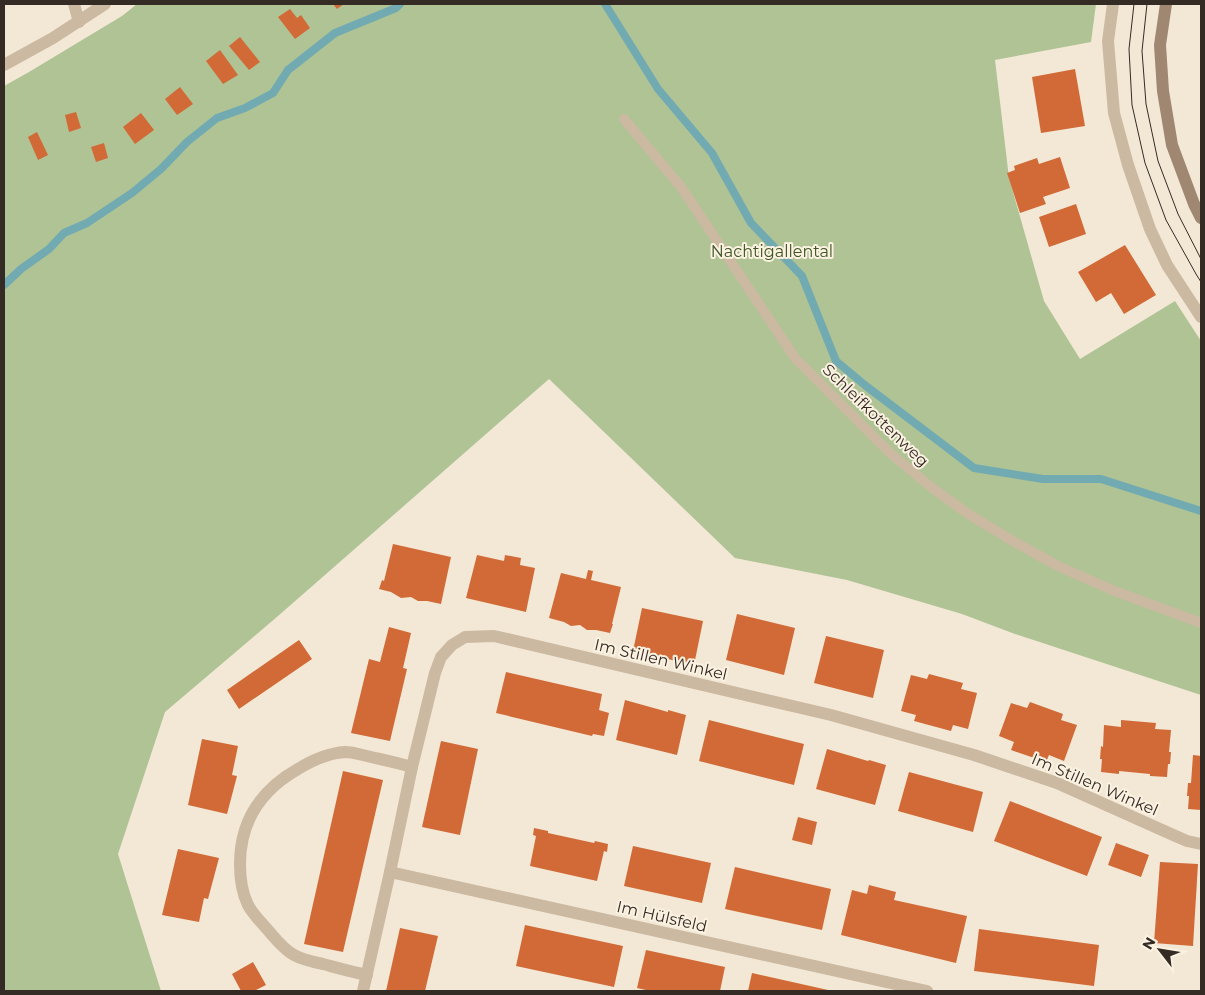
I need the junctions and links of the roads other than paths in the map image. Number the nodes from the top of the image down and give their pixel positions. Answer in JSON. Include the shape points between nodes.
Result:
{"nodes":[{"id":1,"x":74,"y":4,"type":"edge"},
{"id":2,"x":105,"y":4,"type":"edge"},
{"id":3,"x":1113,"y":4,"type":"edge"},
{"id":4,"x":1166,"y":4,"type":"edge"},
{"id":5,"x":79,"y":22,"type":"junction"},
{"id":6,"x":4,"y":65,"type":"edge"},
{"id":7,"x":624,"y":119,"type":"dead end"},
{"id":8,"x":1201,"y":218,"type":"edge"},
{"id":9,"x":1201,"y":317,"type":"edge"},
{"id":10,"x":1201,"y":623,"type":"edge"},
{"id":11,"x":412,"y":766,"type":"junction"},
{"id":12,"x":1201,"y":844,"type":"edge"},
{"id":13,"x":390,"y":872,"type":"junction"},
{"id":14,"x":367,"y":976,"type":"junction"},
{"id":15,"x":364,"y":991,"type":"edge"},
{"id":16,"x":927,"y":991,"type":"edge"}],
"edges":[{"from":1,"to":5,"type":"street"},
{"from":2,"to":5,"type":"street"},
{"from":3,"to":9,"type":"street","via":[[1108,41],[1114,113],[1128,165],[1150,229],[1167,265]]},
{"from":4,"to":8,"type":"street","via":[[1160,45],[1163,91],[1172,145]]},
{"from":5,"to":6,"type":"street"},
{"from":7,"to":10,"type":"lane","name":"Schleifkottenweg","via":[[681,187],[794,358],[890,453],[967,513],[1058,566]]},
{"from":11,"to":12,"type":"street","name":"Im Stillen Winkel","via":[[441,657],[452,644],[465,637],[494,636],[832,715],[974,755],[1057,783],[1187,841]]},
{"from":11,"to":13,"type":"street","name":"Im Stillen Winkel"},
{"from":11,"to":14,"type":"street","via":[[345,752],[306,764],[271,787],[249,819],[243,837],[240,865],[243,892],[258,918],[282,946],[304,960]]},
{"from":13,"to":14,"type":"street","name":"Im Stillen Winkel"},
{"from":13,"to":16,"type":"street","name":"Im Hülsfeld"},
{"from":14,"to":15,"type":"street","name":"Im Stillen Winkel"}]}
